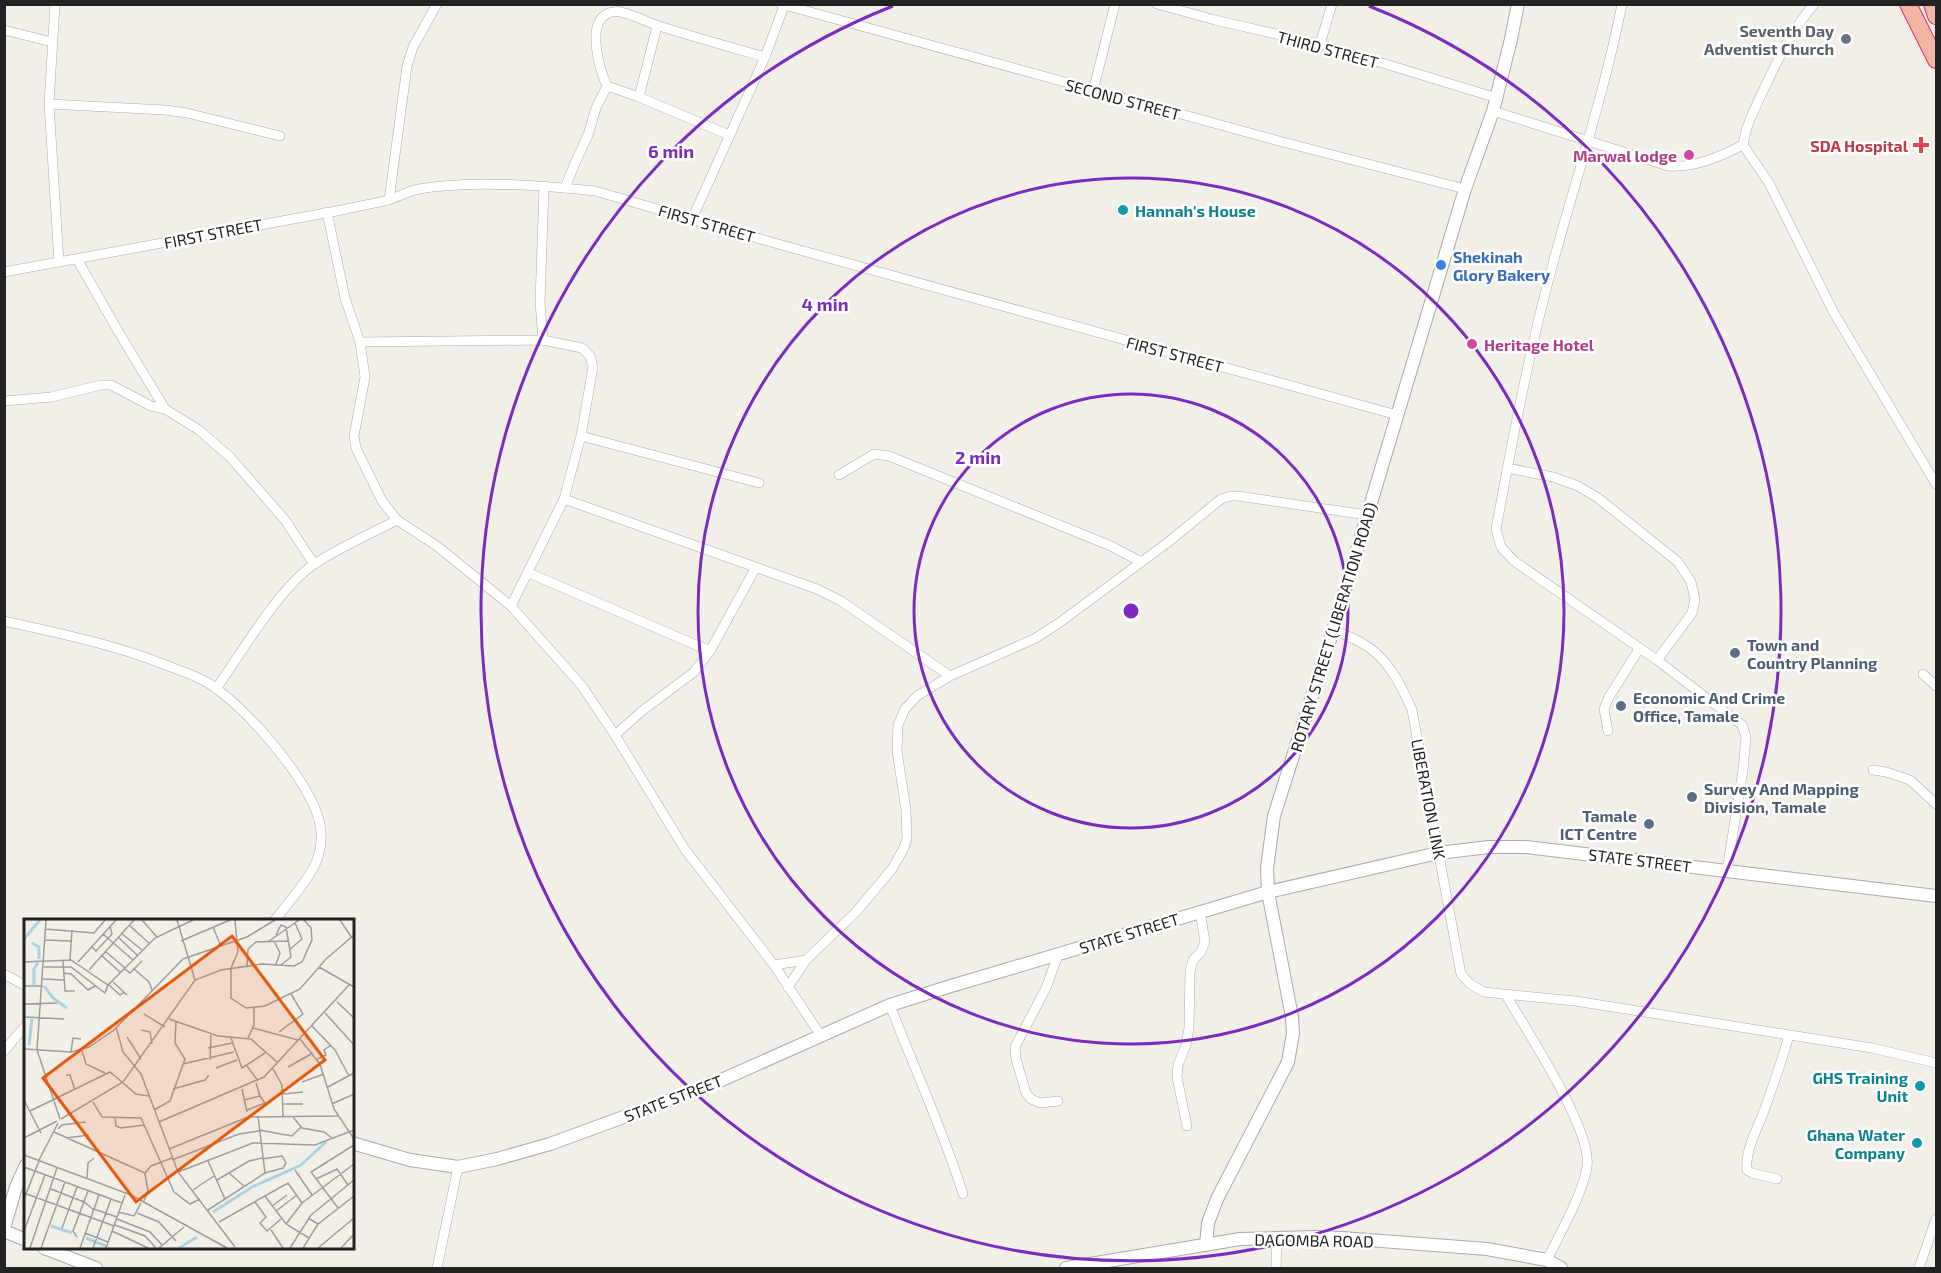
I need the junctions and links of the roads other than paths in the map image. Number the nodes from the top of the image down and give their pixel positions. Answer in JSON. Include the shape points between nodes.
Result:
{"nodes":[{"id":1,"x":56,"y":4,"type":"edge"},
{"id":2,"x":437,"y":4,"type":"edge"},
{"id":3,"x":1115,"y":4,"type":"edge"},
{"id":4,"x":1157,"y":4,"type":"edge"},
{"id":5,"x":1332,"y":4,"type":"edge"},
{"id":6,"x":1518,"y":4,"type":"edge"},
{"id":7,"x":1622,"y":4,"type":"edge"},
{"id":8,"x":1814,"y":4,"type":"edge"},
{"id":9,"x":1908,"y":4,"type":"edge"},
{"id":10,"x":1932,"y":4,"type":"edge"},
{"id":11,"x":783,"y":5,"type":"edge"},
{"id":12,"x":1936,"y":16,"type":"edge"},
{"id":13,"x":657,"y":26,"type":"junction"},
{"id":14,"x":4,"y":30,"type":"edge"},
{"id":15,"x":52,"y":42,"type":"junction"},
{"id":16,"x":1320,"y":45,"type":"junction"},
{"id":17,"x":765,"y":57,"type":"junction"},
{"id":18,"x":1936,"y":60,"type":"edge"},
{"id":19,"x":607,"y":87,"type":"junction"},
{"id":20,"x":1092,"y":91,"type":"junction"},
{"id":21,"x":639,"y":97,"type":"junction"},
{"id":22,"x":1497,"y":98,"type":"junction"},
{"id":23,"x":49,"y":104,"type":"junction"},
{"id":24,"x":1493,"y":111,"type":"junction"},
{"id":25,"x":729,"y":135,"type":"junction"},
{"id":26,"x":280,"y":136,"type":"dead end"},
{"id":27,"x":1586,"y":142,"type":"junction"},
{"id":28,"x":1743,"y":145,"type":"junction"},
{"id":29,"x":544,"y":187,"type":"junction"},
{"id":30,"x":565,"y":188,"type":"junction"},
{"id":31,"x":1465,"y":189,"type":"junction"},
{"id":32,"x":388,"y":200,"type":"junction"},
{"id":33,"x":327,"y":212,"type":"junction"},
{"id":34,"x":692,"y":219,"type":"junction"},
{"id":35,"x":77,"y":259,"type":"junction"},
{"id":36,"x":59,"y":262,"type":"junction"},
{"id":37,"x":5,"y":271,"type":"edge"},
{"id":38,"x":543,"y":340,"type":"junction"},
{"id":39,"x":360,"y":342,"type":"junction"},
{"id":40,"x":4,"y":401,"type":"edge"},
{"id":41,"x":165,"y":409,"type":"junction"},
{"id":42,"x":1397,"y":415,"type":"junction"},
{"id":43,"x":581,"y":436,"type":"junction"},
{"id":44,"x":1507,"y":468,"type":"junction"},
{"id":45,"x":839,"y":475,"type":"dead end"},
{"id":46,"x":759,"y":483,"type":"dead end"},
{"id":47,"x":1936,"y":484,"type":"edge"},
{"id":48,"x":564,"y":499,"type":"junction"},
{"id":49,"x":1367,"y":515,"type":"junction"},
{"id":50,"x":397,"y":520,"type":"junction"},
{"id":51,"x":1141,"y":562,"type":"junction"},
{"id":52,"x":314,"y":564,"type":"junction"},
{"id":53,"x":755,"y":569,"type":"junction"},
{"id":54,"x":529,"y":573,"type":"junction"},
{"id":55,"x":511,"y":606,"type":"junction"},
{"id":56,"x":4,"y":621,"type":"edge"},
{"id":57,"x":1333,"y":630,"type":"junction"},
{"id":58,"x":1639,"y":649,"type":"junction"},
{"id":59,"x":710,"y":651,"type":"junction"},
{"id":60,"x":1657,"y":660,"type":"junction"},
{"id":61,"x":1923,"y":674,"type":"dead end"},
{"id":62,"x":950,"y":676,"type":"junction"},
{"id":63,"x":1936,"y":686,"type":"edge"},
{"id":64,"x":216,"y":688,"type":"junction"},
{"id":65,"x":1608,"y":731,"type":"dead end"},
{"id":66,"x":615,"y":735,"type":"junction"},
{"id":67,"x":1873,"y":770,"type":"dead end"},
{"id":68,"x":1936,"y":804,"type":"edge"},
{"id":69,"x":1438,"y":853,"type":"junction"},
{"id":70,"x":1727,"y":870,"type":"junction"},
{"id":71,"x":1268,"y":892,"type":"junction"},
{"id":72,"x":1936,"y":896,"type":"edge"},
{"id":73,"x":1200,"y":911,"type":"junction"},
{"id":74,"x":276,"y":919,"type":"edge"},
{"id":75,"x":1058,"y":955,"type":"junction"},
{"id":76,"x":806,"y":960,"type":"junction"},
{"id":77,"x":774,"y":965,"type":"junction"},
{"id":78,"x":4,"y":974,"type":"edge"},
{"id":79,"x":24,"y":985,"type":"edge"},
{"id":80,"x":788,"y":987,"type":"junction"},
{"id":81,"x":1506,"y":995,"type":"junction"},
{"id":82,"x":890,"y":1005,"type":"junction"},
{"id":83,"x":24,"y":1027,"type":"edge"},
{"id":84,"x":1789,"y":1035,"type":"junction"},
{"id":85,"x":821,"y":1036,"type":"junction"},
{"id":86,"x":4,"y":1051,"type":"edge"},
{"id":87,"x":1936,"y":1064,"type":"edge"},
{"id":88,"x":1058,"y":1101,"type":"dead end"},
{"id":89,"x":1187,"y":1126,"type":"dead end"},
{"id":90,"x":354,"y":1144,"type":"edge"},
{"id":91,"x":458,"y":1167,"type":"junction"},
{"id":92,"x":24,"y":1169,"type":"edge"},
{"id":93,"x":1777,"y":1179,"type":"dead end"},
{"id":94,"x":963,"y":1194,"type":"dead end"},
{"id":95,"x":1936,"y":1219,"type":"edge"},
{"id":96,"x":4,"y":1229,"type":"edge"},
{"id":97,"x":1277,"y":1238,"type":"junction"},
{"id":98,"x":24,"y":1239,"type":"edge"},
{"id":99,"x":1206,"y":1245,"type":"junction"},
{"id":100,"x":46,"y":1249,"type":"edge"},
{"id":101,"x":1547,"y":1260,"type":"junction"},
{"id":102,"x":96,"y":1269,"type":"edge"},
{"id":103,"x":437,"y":1269,"type":"edge"},
{"id":104,"x":1066,"y":1269,"type":"edge"},
{"id":105,"x":1276,"y":1269,"type":"edge"},
{"id":106,"x":1561,"y":1269,"type":"edge"},
{"id":107,"x":1919,"y":1269,"type":"edge"}],
"edges":[{"from":1,"to":15,"type":"street"},
{"from":2,"to":32,"type":"street","via":[[407,66]]},
{"from":3,"to":20,"type":"street"},
{"from":4,"to":16,"type":"street","name":"THIRD STREET"},
{"from":5,"to":16,"type":"street"},
{"from":6,"to":22,"type":"street","name":"ROTARY STREET (LIBERATION ROAD)"},
{"from":7,"to":27,"type":"street","via":[[1610,62]]},
{"from":8,"to":28,"type":"street","via":[[1776,62],[1745,129]]},
{"from":9,"to":18,"type":"highway"},
{"from":10,"to":12,"type":"highway"},
{"from":11,"to":17,"type":"street"},
{"from":11,"to":20,"type":"street","name":"SECOND STREET"},
{"from":13,"to":17,"type":"street"},
{"from":13,"to":19,"type":"street","via":[[620,12],[608,12],[602,17],[596,50]]},
{"from":13,"to":21,"type":"street"},
{"from":14,"to":15,"type":"street"},
{"from":15,"to":23,"type":"street"},
{"from":16,"to":22,"type":"street","name":"THIRD STREET"},
{"from":17,"to":25,"type":"street"},
{"from":19,"to":21,"type":"street"},
{"from":19,"to":30,"type":"street"},
{"from":20,"to":31,"type":"street","name":"SECOND STREET"},
{"from":21,"to":25,"type":"street"},
{"from":22,"to":24,"type":"street","name":"ROTARY STREET (LIBERATION ROAD)"},
{"from":23,"to":26,"type":"street","via":[[187,113]]},
{"from":23,"to":36,"type":"street"},
{"from":24,"to":27,"type":"street"},
{"from":24,"to":31,"type":"street","name":"ROTARY STREET (LIBERATION ROAD)"},
{"from":25,"to":34,"type":"street"},
{"from":27,"to":28,"type":"street","via":[[1684,167]]},
{"from":27,"to":44,"type":"street","via":[[1523,381]]},
{"from":28,"to":47,"type":"street","via":[[1770,183],[1834,313]]},
{"from":29,"to":30,"type":"street","name":"FIRST STREET"},
{"from":29,"to":32,"type":"street","name":"FIRST STREET","via":[[453,185],[416,189]]},
{"from":29,"to":38,"type":"street","via":[[540,302]]},
{"from":30,"to":34,"type":"street","name":"FIRST STREET","via":[[595,190]]},
{"from":31,"to":42,"type":"street","name":"ROTARY STREET (LIBERATION ROAD)"},
{"from":32,"to":33,"type":"street","name":"FIRST STREET"},
{"from":33,"to":35,"type":"street","name":"FIRST STREET"},
{"from":33,"to":39,"type":"street","via":[[345,298]]},
{"from":34,"to":42,"type":"street","name":"FIRST STREET"},
{"from":35,"to":36,"type":"street","name":"FIRST STREET"},
{"from":35,"to":41,"type":"street"},
{"from":36,"to":37,"type":"street","name":"FIRST STREET"},
{"from":38,"to":39,"type":"street"},
{"from":38,"to":43,"type":"street","via":[[582,348],[590,356],[593,367]]},
{"from":39,"to":50,"type":"street","via":[[365,377],[354,436],[356,448],[382,501]]},
{"from":40,"to":41,"type":"street","via":[[111,385]]},
{"from":41,"to":52,"type":"street","via":[[199,430],[230,457],[285,520]]},
{"from":42,"to":49,"type":"street","name":"ROTARY STREET (LIBERATION ROAD)"},
{"from":43,"to":46,"type":"street"},
{"from":43,"to":48,"type":"street"},
{"from":44,"to":58,"type":"street","via":[[1496,529],[1501,547],[1514,561]]},
{"from":44,"to":60,"type":"street","via":[[1578,486],[1678,562],[1691,582],[1695,599],[1692,613]]},
{"from":45,"to":51,"type":"street","via":[[874,454],[889,456],[1102,542]]},
{"from":48,"to":53,"type":"street"},
{"from":48,"to":54,"type":"street"},
{"from":49,"to":51,"type":"street","via":[[1231,496],[1221,499]]},
{"from":49,"to":57,"type":"street","name":"ROTARY STREET (LIBERATION ROAD)"},
{"from":50,"to":52,"type":"street"},
{"from":50,"to":55,"type":"street","via":[[437,546]]},
{"from":51,"to":62,"type":"street","via":[[1034,639]]},
{"from":52,"to":64,"type":"street","via":[[281,597]]},
{"from":53,"to":59,"type":"street"},
{"from":53,"to":62,"type":"street","via":[[841,601]]},
{"from":54,"to":55,"type":"street"},
{"from":54,"to":59,"type":"street"},
{"from":55,"to":66,"type":"street","via":[[582,686]]},
{"from":56,"to":64,"type":"street","via":[[128,650]]},
{"from":57,"to":69,"type":"street","name":"LIBERATION LINK","via":[[1376,653],[1401,684],[1412,710]]},
{"from":57,"to":71,"type":"street","name":"ROTARY STREET (LIBERATION ROAD)","via":[[1274,816]]},
{"from":58,"to":60,"type":"street"},
{"from":58,"to":65,"type":"street","via":[[1604,709]]},
{"from":59,"to":66,"type":"street","via":[[694,672]]},
{"from":60,"to":70,"type":"street","via":[[1742,725],[1746,737],[1743,770]]},
{"from":61,"to":63,"type":"street"},
{"from":62,"to":76,"type":"street","via":[[917,696],[898,725],[897,751],[907,838],[900,857],[856,912]]},
{"from":64,"to":74,"type":"street","via":[[263,733],[288,764],[321,823],[314,867]]},
{"from":66,"to":77,"type":"street","via":[[684,848]]},
{"from":67,"to":68,"type":"street","via":[[1910,780]]},
{"from":69,"to":70,"type":"street","name":"STATE STREET","via":[[1526,847]]},
{"from":69,"to":71,"type":"street","name":"STATE STREET"},
{"from":69,"to":81,"type":"street","name":"LIBERATION LINK","via":[[1461,974],[1484,992]]},
{"from":70,"to":72,"type":"street","name":"STATE STREET"},
{"from":71,"to":73,"type":"street","name":"STATE STREET"},
{"from":71,"to":99,"type":"street","name":"ROTARY STREET (LIBERATION ROAD)","via":[[1292,1017],[1291,1048],[1283,1074],[1216,1199]]},
{"from":73,"to":75,"type":"street","name":"STATE STREET"},
{"from":73,"to":89,"type":"street","via":[[1205,942],[1190,971],[1189,1028],[1177,1077]]},
{"from":75,"to":82,"type":"street","name":"STATE STREET"},
{"from":75,"to":88,"type":"street","via":[[1046,988],[1015,1047],[1026,1093],[1040,1103]]},
{"from":76,"to":77,"type":"street"},
{"from":76,"to":80,"type":"street"},
{"from":77,"to":80,"type":"street"},
{"from":78,"to":79,"type":"street"},
{"from":80,"to":85,"type":"street"},
{"from":81,"to":84,"type":"street","via":[[1575,1001]]},
{"from":81,"to":101,"type":"street","via":[[1574,1114],[1588,1155],[1575,1200]]},
{"from":82,"to":85,"type":"street","name":"STATE STREET"},
{"from":82,"to":94,"type":"street"},
{"from":83,"to":86,"type":"street"},
{"from":84,"to":87,"type":"street","via":[[1872,1048]]},
{"from":84,"to":93,"type":"street","via":[[1747,1164],[1752,1173]]},
{"from":85,"to":91,"type":"street","name":"STATE STREET","via":[[708,1086],[598,1127],[527,1151]]},
{"from":90,"to":91,"type":"street","name":"STATE STREET","via":[[411,1160]]},
{"from":91,"to":103,"type":"street"},
{"from":92,"to":96,"type":"street"},
{"from":95,"to":107,"type":"street"},
{"from":96,"to":98,"type":"street"},
{"from":97,"to":99,"type":"street","name":"DAGOMBA ROAD"},
{"from":97,"to":101,"type":"street","name":"DAGOMBA ROAD","via":[[1342,1238],[1487,1249]]},
{"from":97,"to":105,"type":"street"},
{"from":99,"to":104,"type":"street","name":"DAGOMBA ROAD"},
{"from":100,"to":102,"type":"street"},
{"from":101,"to":106,"type":"street","name":"DAGOMBA ROAD"}]}
